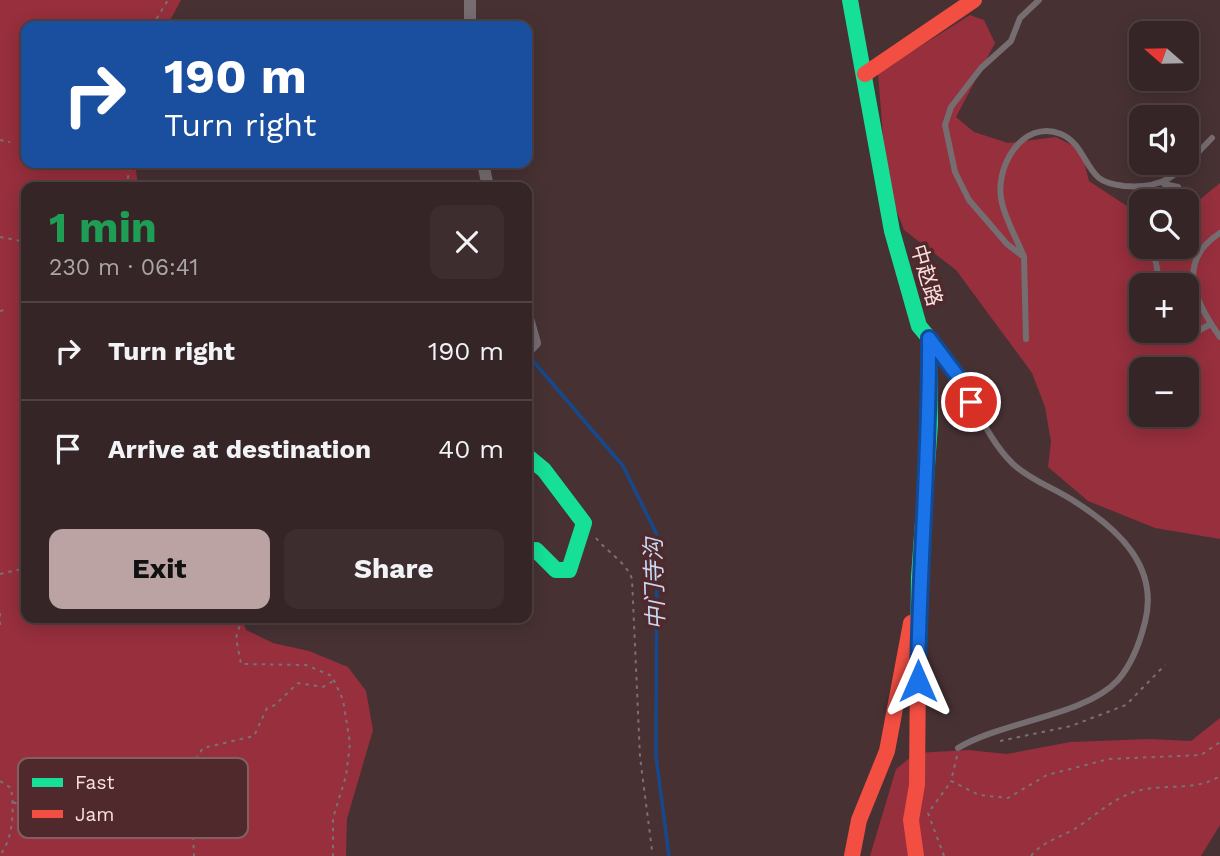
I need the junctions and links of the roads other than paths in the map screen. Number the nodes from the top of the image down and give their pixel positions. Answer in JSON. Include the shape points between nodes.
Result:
{"nodes":[{"id":1,"x":470,"y":0,"type":"edge"},
{"id":2,"x":850,"y":0,"type":"edge"},
{"id":3,"x":974,"y":0,"type":"edge"},
{"id":4,"x":1039,"y":0,"type":"edge"},
{"id":5,"x":470,"y":21,"type":"edge"},
{"id":6,"x":865,"y":74,"type":"junction"},
{"id":7,"x":1212,"y":138,"type":"dead end"},
{"id":8,"x":1164,"y":184,"type":"junction"},
{"id":9,"x":1177,"y":189,"type":"edge"},
{"id":10,"x":1220,"y":233,"type":"edge"},
{"id":11,"x":1024,"y":257,"type":"junction"},
{"id":12,"x":1211,"y":324,"type":"junction"},
{"id":13,"x":1199,"y":330,"type":"edge"},
{"id":14,"x":532,"y":331,"type":"edge"},
{"id":15,"x":1220,"y":337,"type":"edge"},
{"id":16,"x":929,"y":338,"type":"junction"},
{"id":17,"x":1026,"y":339,"type":"dead end"},
{"id":18,"x":532,"y":346,"type":"edge"},
{"id":19,"x":532,"y":460,"type":"edge"},
{"id":20,"x":536,"y":551,"type":"dead end"},
{"id":21,"x":919,"y":577,"type":"junction"},
{"id":22,"x":958,"y":748,"type":"road end"},
{"id":23,"x":852,"y":856,"type":"edge"},
{"id":24,"x":916,"y":856,"type":"edge"}],
"edges":[{"from":1,"to":5,"type":"street"},
{"from":2,"to":6,"type":"street","name":"中赵路"},
{"from":3,"to":6,"type":"street"},
{"from":4,"to":11,"type":"lane","via":[[1020,18],[1011,41],[981,68],[951,107],[945,125],[955,172],[969,201]]},
{"from":6,"to":16,"type":"street","name":"中赵路","via":[[892,231],[919,326]]},
{"from":7,"to":8,"type":"lane"},
{"from":8,"to":9,"type":"lane"},
{"from":8,"to":11,"type":"lane","via":[[1115,185],[1098,178],[1079,148],[1063,135],[1042,130],[1022,139],[1000,173],[1001,202]]},
{"from":10,"to":12,"type":"lane","via":[[1202,248],[1193,268],[1194,293]]},
{"from":11,"to":17,"type":"lane"},
{"from":12,"to":13,"type":"lane"},
{"from":12,"to":15,"type":"lane"},
{"from":14,"to":18,"type":"street","via":[[536,343]]},
{"from":16,"to":21,"type":"street","name":"中赵路","via":[[930,424]]},
{"from":16,"to":22,"type":"lane","via":[[1011,463],[1033,481],[1076,502],[1116,534],[1138,556],[1147,585],[1147,613],[1139,646],[1118,681],[1076,706],[976,737]]},
{"from":19,"to":20,"type":"street","via":[[584,523],[569,570],[556,570]]},
{"from":21,"to":23,"type":"street","via":[[887,751],[859,820]]},
{"from":21,"to":24,"type":"street","name":"中赵路","via":[[917,785],[911,820]]}]}
